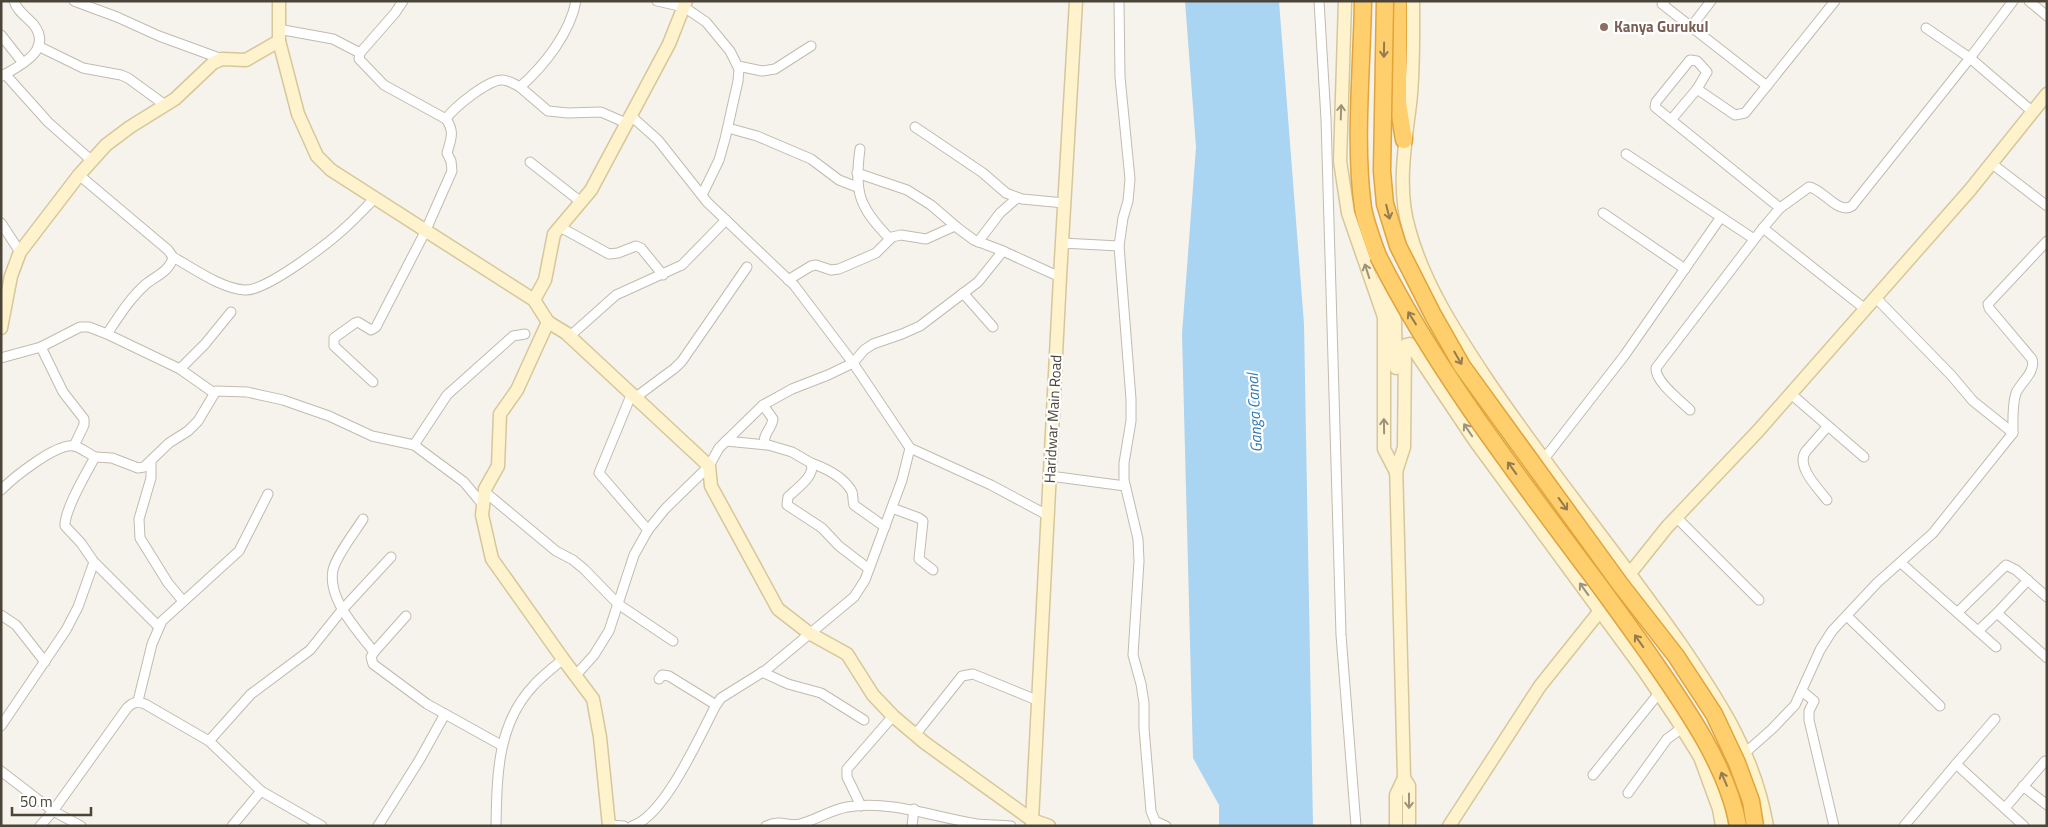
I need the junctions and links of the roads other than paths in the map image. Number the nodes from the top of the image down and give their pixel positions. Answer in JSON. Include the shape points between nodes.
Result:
{"nodes":[{"id":1,"x":74,"y":1,"type":"edge"},
{"id":2,"x":279,"y":1,"type":"edge"},
{"id":3,"x":402,"y":1,"type":"edge"},
{"id":4,"x":576,"y":1,"type":"edge"},
{"id":5,"x":657,"y":1,"type":"edge"},
{"id":6,"x":1076,"y":1,"type":"edge"},
{"id":7,"x":1119,"y":1,"type":"edge"},
{"id":8,"x":1319,"y":1,"type":"edge"},
{"id":9,"x":1345,"y":1,"type":"edge"},
{"id":10,"x":1363,"y":1,"type":"edge"},
{"id":11,"x":1385,"y":1,"type":"edge"},
{"id":12,"x":1398,"y":1,"type":"edge"},
{"id":13,"x":1413,"y":1,"type":"edge"},
{"id":14,"x":1711,"y":1,"type":"edge"},
{"id":15,"x":1836,"y":1,"type":"edge"},
{"id":16,"x":2013,"y":1,"type":"edge"},
{"id":17,"x":2029,"y":1,"type":"edge"},
{"id":18,"x":13,"y":2,"type":"edge"},
{"id":19,"x":1662,"y":2,"type":"edge"},
{"id":20,"x":685,"y":4,"type":"edge"},
{"id":21,"x":2047,"y":16,"type":"edge"},
{"id":22,"x":1691,"y":27,"type":"junction"},
{"id":23,"x":1926,"y":28,"type":"dead end"},
{"id":24,"x":1,"y":35,"type":"edge"},
{"id":25,"x":279,"y":35,"type":"junction"},
{"id":26,"x":38,"y":46,"type":"junction"},
{"id":27,"x":811,"y":46,"type":"dead end"},
{"id":28,"x":360,"y":53,"type":"junction"},
{"id":29,"x":1970,"y":58,"type":"junction"},
{"id":30,"x":222,"y":60,"type":"junction"},
{"id":31,"x":23,"y":64,"type":"junction"},
{"id":32,"x":738,"y":66,"type":"junction"},
{"id":33,"x":3,"y":75,"type":"edge"},
{"id":34,"x":1767,"y":86,"type":"junction"},
{"id":35,"x":520,"y":87,"type":"junction"},
{"id":36,"x":1697,"y":89,"type":"junction"},
{"id":37,"x":2047,"y":94,"type":"edge"},
{"id":38,"x":165,"y":105,"type":"junction"},
{"id":39,"x":2033,"y":112,"type":"junction"},
{"id":40,"x":446,"y":119,"type":"junction"},
{"id":41,"x":628,"y":119,"type":"junction"},
{"id":42,"x":1671,"y":120,"type":"junction"},
{"id":43,"x":915,"y":127,"type":"dead end"},
{"id":44,"x":728,"y":128,"type":"junction"},
{"id":45,"x":1404,"y":140,"type":"junction"},
{"id":46,"x":860,"y":149,"type":"dead end"},
{"id":47,"x":1626,"y":154,"type":"dead end"},
{"id":48,"x":92,"y":161,"type":"junction"},
{"id":49,"x":530,"y":162,"type":"dead end"},
{"id":50,"x":1992,"y":163,"type":"junction"},
{"id":51,"x":857,"y":172,"type":"junction"},
{"id":52,"x":80,"y":175,"type":"junction"},
{"id":53,"x":858,"y":187,"type":"junction"},
{"id":54,"x":702,"y":195,"type":"junction"},
{"id":55,"x":1017,"y":198,"type":"junction"},
{"id":56,"x":374,"y":199,"type":"junction"},
{"id":57,"x":581,"y":202,"type":"junction"},
{"id":58,"x":1064,"y":204,"type":"junction"},
{"id":59,"x":2047,"y":206,"type":"edge"},
{"id":60,"x":1780,"y":208,"type":"junction"},
{"id":61,"x":1603,"y":213,"type":"dead end"},
{"id":62,"x":1721,"y":217,"type":"junction"},
{"id":63,"x":726,"y":220,"type":"junction"},
{"id":64,"x":1,"y":223,"type":"edge"},
{"id":65,"x":955,"y":226,"type":"junction"},
{"id":66,"x":560,"y":227,"type":"junction"},
{"id":67,"x":1763,"y":228,"type":"junction"},
{"id":68,"x":425,"y":232,"type":"junction"},
{"id":69,"x":890,"y":239,"type":"junction"},
{"id":70,"x":1754,"y":239,"type":"junction"},
{"id":71,"x":2047,"y":241,"type":"edge"},
{"id":72,"x":978,"y":242,"type":"junction"},
{"id":73,"x":1062,"y":243,"type":"junction"},
{"id":74,"x":1119,"y":246,"type":"junction"},
{"id":75,"x":1002,"y":251,"type":"junction"},
{"id":76,"x":20,"y":252,"type":"junction"},
{"id":77,"x":1378,"y":256,"type":"junction"},
{"id":78,"x":173,"y":257,"type":"junction"},
{"id":79,"x":747,"y":267,"type":"dead end"},
{"id":80,"x":1685,"y":268,"type":"junction"},
{"id":81,"x":663,"y":275,"type":"junction"},
{"id":82,"x":1060,"y":277,"type":"junction"},
{"id":83,"x":788,"y":280,"type":"junction"},
{"id":84,"x":963,"y":293,"type":"junction"},
{"id":85,"x":1875,"y":297,"type":"junction"},
{"id":86,"x":534,"y":300,"type":"junction"},
{"id":87,"x":1865,"y":309,"type":"junction"},
{"id":88,"x":231,"y":312,"type":"dead end"},
{"id":89,"x":2,"y":322,"type":"edge"},
{"id":90,"x":548,"y":322,"type":"junction"},
{"id":91,"x":993,"y":327,"type":"dead end"},
{"id":92,"x":107,"y":334,"type":"junction"},
{"id":93,"x":525,"y":334,"type":"dead end"},
{"id":94,"x":570,"y":336,"type":"junction"},
{"id":95,"x":41,"y":346,"type":"junction"},
{"id":96,"x":1,"y":358,"type":"edge"},
{"id":97,"x":852,"y":363,"type":"junction"},
{"id":98,"x":180,"y":369,"type":"junction"},
{"id":99,"x":373,"y":382,"type":"dead end"},
{"id":100,"x":214,"y":393,"type":"junction"},
{"id":101,"x":1790,"y":394,"type":"junction"},
{"id":102,"x":634,"y":395,"type":"junction"},
{"id":103,"x":763,"y":406,"type":"junction"},
{"id":104,"x":1690,"y":410,"type":"dead end"},
{"id":105,"x":1828,"y":426,"type":"junction"},
{"id":106,"x":2013,"y":433,"type":"junction"},
{"id":107,"x":726,"y":441,"type":"junction"},
{"id":108,"x":414,"y":445,"type":"junction"},
{"id":109,"x":767,"y":445,"type":"junction"},
{"id":110,"x":74,"y":446,"type":"junction"},
{"id":111,"x":910,"y":448,"type":"junction"},
{"id":112,"x":95,"y":457,"type":"junction"},
{"id":113,"x":1864,"y":457,"type":"dead end"},
{"id":114,"x":1544,"y":459,"type":"junction"},
{"id":115,"x":151,"y":461,"type":"junction"},
{"id":116,"x":811,"y":463,"type":"junction"},
{"id":117,"x":709,"y":466,"type":"junction"},
{"id":118,"x":1396,"y":472,"type":"junction"},
{"id":119,"x":1050,"y":476,"type":"junction"},
{"id":120,"x":1125,"y":486,"type":"junction"},
{"id":121,"x":1,"y":490,"type":"edge"},
{"id":122,"x":484,"y":492,"type":"junction"},
{"id":123,"x":268,"y":494,"type":"dead end"},
{"id":124,"x":1827,"y":500,"type":"dead end"},
{"id":125,"x":483,"y":505,"type":"junction"},
{"id":126,"x":892,"y":508,"type":"junction"},
{"id":127,"x":1048,"y":516,"type":"junction"},
{"id":128,"x":1676,"y":517,"type":"junction"},
{"id":129,"x":363,"y":519,"type":"dead end"},
{"id":130,"x":885,"y":527,"type":"junction"},
{"id":131,"x":648,"y":530,"type":"junction"},
{"id":132,"x":391,"y":557,"type":"dead end"},
{"id":133,"x":94,"y":562,"type":"junction"},
{"id":134,"x":1901,"y":563,"type":"junction"},
{"id":135,"x":869,"y":569,"type":"junction"},
{"id":136,"x":933,"y":570,"type":"dead end"},
{"id":137,"x":1630,"y":573,"type":"junction"},
{"id":138,"x":2028,"y":580,"type":"junction"},
{"id":139,"x":2047,"y":597,"type":"edge"},
{"id":140,"x":1759,"y":600,"type":"dead end"},
{"id":141,"x":183,"y":601,"type":"junction"},
{"id":142,"x":618,"y":604,"type":"junction"},
{"id":143,"x":342,"y":610,"type":"junction"},
{"id":144,"x":1600,"y":610,"type":"junction"},
{"id":145,"x":1958,"y":612,"type":"junction"},
{"id":146,"x":1997,"y":613,"type":"junction"},
{"id":147,"x":1,"y":615,"type":"edge"},
{"id":148,"x":406,"y":616,"type":"dead end"},
{"id":149,"x":1847,"y":616,"type":"junction"},
{"id":150,"x":158,"y":627,"type":"junction"},
{"id":151,"x":1978,"y":631,"type":"junction"},
{"id":152,"x":810,"y":633,"type":"junction"},
{"id":153,"x":673,"y":641,"type":"dead end"},
{"id":154,"x":1996,"y":647,"type":"dead end"},
{"id":155,"x":374,"y":652,"type":"junction"},
{"id":156,"x":2047,"y":658,"type":"edge"},
{"id":157,"x":562,"y":659,"type":"junction"},
{"id":158,"x":45,"y":662,"type":"junction"},
{"id":159,"x":762,"y":672,"type":"junction"},
{"id":160,"x":576,"y":675,"type":"junction"},
{"id":161,"x":659,"y":679,"type":"dead end"},
{"id":162,"x":1802,"y":691,"type":"junction"},
{"id":163,"x":1659,"y":693,"type":"junction"},
{"id":164,"x":138,"y":701,"type":"junction"},
{"id":165,"x":1038,"y":701,"type":"junction"},
{"id":166,"x":716,"y":705,"type":"junction"},
{"id":167,"x":1940,"y":706,"type":"dead end"},
{"id":168,"x":445,"y":714,"type":"junction"},
{"id":169,"x":893,"y":716,"type":"junction"},
{"id":170,"x":1995,"y":719,"type":"dead end"},
{"id":171,"x":864,"y":720,"type":"dead end"},
{"id":172,"x":1,"y":726,"type":"edge"},
{"id":173,"x":1682,"y":728,"type":"junction"},
{"id":174,"x":915,"y":735,"type":"junction"},
{"id":175,"x":210,"y":741,"type":"junction"},
{"id":176,"x":501,"y":745,"type":"junction"},
{"id":177,"x":1746,"y":752,"type":"junction"},
{"id":178,"x":2045,"y":761,"type":"dead end"},
{"id":179,"x":1956,"y":764,"type":"junction"},
{"id":180,"x":1,"y":771,"type":"edge"},
{"id":181,"x":1593,"y":776,"type":"dead end"},
{"id":182,"x":1404,"y":778,"type":"junction"},
{"id":183,"x":2023,"y":786,"type":"junction"},
{"id":184,"x":261,"y":791,"type":"junction"},
{"id":185,"x":1628,"y":793,"type":"dead end"},
{"id":186,"x":2047,"y":805,"type":"edge"},
{"id":187,"x":862,"y":806,"type":"junction"},
{"id":188,"x":2005,"y":808,"type":"junction"},
{"id":189,"x":914,"y":809,"type":"junction"},
{"id":190,"x":53,"y":811,"type":"junction"},
{"id":191,"x":1032,"y":823,"type":"edge"},
{"id":192,"x":609,"y":825,"type":"edge"},
{"id":193,"x":796,"y":825,"type":"edge"},
{"id":194,"x":40,"y":826,"type":"edge"},
{"id":195,"x":81,"y":826,"type":"edge"},
{"id":196,"x":232,"y":826,"type":"edge"},
{"id":197,"x":322,"y":826,"type":"edge"},
{"id":198,"x":378,"y":826,"type":"edge"},
{"id":199,"x":496,"y":826,"type":"edge"},
{"id":200,"x":624,"y":826,"type":"edge"},
{"id":201,"x":632,"y":826,"type":"edge"},
{"id":202,"x":766,"y":826,"type":"edge"},
{"id":203,"x":912,"y":826,"type":"edge"},
{"id":204,"x":1011,"y":826,"type":"edge"},
{"id":205,"x":1048,"y":826,"type":"edge"},
{"id":206,"x":1166,"y":826,"type":"edge"},
{"id":207,"x":1356,"y":826,"type":"edge"},
{"id":208,"x":1396,"y":826,"type":"edge"},
{"id":209,"x":1409,"y":826,"type":"edge"},
{"id":210,"x":1449,"y":826,"type":"edge"},
{"id":211,"x":1722,"y":826,"type":"edge"},
{"id":212,"x":1738,"y":826,"type":"edge"},
{"id":213,"x":1755,"y":826,"type":"edge"},
{"id":214,"x":1767,"y":826,"type":"edge"},
{"id":215,"x":1834,"y":826,"type":"edge"},
{"id":216,"x":1904,"y":826,"type":"edge"},
{"id":217,"x":2024,"y":826,"type":"edge"}],
"edges":[{"from":1,"to":30,"type":"street"},
{"from":2,"to":25,"type":"street"},
{"from":3,"to":28,"type":"street"},
{"from":4,"to":35,"type":"street","via":[[571,21],[550,54]]},
{"from":5,"to":20,"type":"street"},
{"from":6,"to":58,"type":"street","name":"Haridwar Main Road"},
{"from":7,"to":74,"type":"street","via":[[1120,77],[1130,179]]},
{"from":8,"to":207,"type":"street","via":[[1326,119],[1341,635]]},
{"from":118,"to":9,"type":"street","one_way":true,"via":[[1384,449],[1384,317],[1348,213],[1340,161]]},
{"from":10,"to":77,"type":"highway","via":[[1361,183],[1364,209]]},
{"from":11,"to":213,"type":"highway","one_way":true,"bridge":true,"via":[[1382,171],[1386,204],[1398,246],[1462,366],[1676,656],[1714,714],[1751,800]]},
{"from":12,"to":45,"type":"highway","via":[[1398,103]]},
{"from":13,"to":45,"type":"street","via":[[1413,51]]},
{"from":14,"to":22,"type":"street"},
{"from":15,"to":34,"type":"street"},
{"from":16,"to":29,"type":"street"},
{"from":17,"to":21,"type":"street"},
{"from":18,"to":26,"type":"street","via":[[35,26]]},
{"from":19,"to":22,"type":"street"},
{"from":20,"to":32,"type":"street","via":[[712,28]]},
{"from":20,"to":41,"type":"street","via":[[670,44]]},
{"from":22,"to":34,"type":"street"},
{"from":23,"to":29,"type":"street"},
{"from":24,"to":31,"type":"street"},
{"from":25,"to":28,"type":"street","via":[[333,39]]},
{"from":25,"to":30,"type":"street","via":[[246,60]]},
{"from":25,"to":56,"type":"street","via":[[301,124],[317,156],[331,170]]},
{"from":26,"to":31,"type":"street","via":[[36,54]]},
{"from":26,"to":38,"type":"street","via":[[83,68],[128,78]]},
{"from":27,"to":32,"type":"street","via":[[770,71]]},
{"from":28,"to":40,"type":"street","via":[[361,63],[384,86]]},
{"from":29,"to":39,"type":"street"},
{"from":29,"to":60,"type":"street","via":[[1852,206],[1842,209],[1809,187]]},
{"from":30,"to":38,"type":"street","via":[[214,63]]},
{"from":31,"to":33,"type":"street"},
{"from":32,"to":44,"type":"street"},
{"from":33,"to":48,"type":"street","via":[[48,122]]},
{"from":34,"to":36,"type":"street","via":[[1741,116],[1735,116]]},
{"from":35,"to":40,"type":"street","via":[[498,80],[484,87]]},
{"from":35,"to":41,"type":"street","via":[[548,111],[601,112]]},
{"from":36,"to":42,"type":"street"},
{"from":36,"to":42,"type":"street","via":[[1707,72],[1690,60],[1655,103],[1656,109]]},
{"from":37,"to":39,"type":"street"},
{"from":38,"to":48,"type":"street","via":[[117,136]]},
{"from":39,"to":50,"type":"street"},
{"from":40,"to":68,"type":"street","via":[[452,132],[447,153],[452,171]]},
{"from":41,"to":54,"type":"street","via":[[658,140]]},
{"from":41,"to":57,"type":"street","via":[[591,190]]},
{"from":42,"to":60,"type":"street"},
{"from":43,"to":55,"type":"street"},
{"from":44,"to":53,"type":"street","via":[[757,136],[811,159],[839,180]]},
{"from":44,"to":54,"type":"street"},
{"from":45,"to":114,"type":"street","via":[[1404,197],[1408,228],[1437,300]]},
{"from":46,"to":51,"type":"street"},
{"from":47,"to":62,"type":"street"},
{"from":48,"to":52,"type":"street"},
{"from":49,"to":57,"type":"street"},
{"from":50,"to":59,"type":"street"},
{"from":50,"to":85,"type":"street"},
{"from":51,"to":53,"type":"street"},
{"from":51,"to":65,"type":"street","via":[[907,190]]},
{"from":52,"to":76,"type":"street"},
{"from":52,"to":78,"type":"street"},
{"from":53,"to":69,"type":"street","via":[[873,222]]},
{"from":54,"to":63,"type":"street"},
{"from":55,"to":58,"type":"street"},
{"from":55,"to":72,"type":"street","via":[[1000,213]]},
{"from":56,"to":68,"type":"street"},
{"from":56,"to":78,"type":"street","via":[[347,227],[318,250],[255,290],[227,286]]},
{"from":57,"to":66,"type":"street"},
{"from":58,"to":73,"type":"street","name":"Haridwar Main Road"},
{"from":60,"to":67,"type":"street"},
{"from":61,"to":80,"type":"street"},
{"from":62,"to":70,"type":"street"},
{"from":62,"to":80,"type":"street"},
{"from":63,"to":81,"type":"street","via":[[687,262]]},
{"from":63,"to":83,"type":"street"},
{"from":64,"to":76,"type":"street"},
{"from":65,"to":69,"type":"street","via":[[926,239],[901,235]]},
{"from":65,"to":72,"type":"street"},
{"from":66,"to":81,"type":"street","via":[[609,254],[636,246],[641,248]]},
{"from":66,"to":86,"type":"street","via":[[554,234],[545,280]]},
{"from":67,"to":70,"type":"street"},
{"from":67,"to":87,"type":"street"},
{"from":68,"to":86,"type":"street"},
{"from":68,"to":99,"type":"street","via":[[376,327],[371,330],[354,323],[334,338],[334,346]]},
{"from":69,"to":83,"type":"street","via":[[876,253],[845,267],[834,270],[811,266]]},
{"from":70,"to":104,"type":"street","via":[[1656,368],[1664,386]]},
{"from":71,"to":106,"type":"street","via":[[1988,304],[2034,363],[2016,393]]},
{"from":72,"to":75,"type":"street"},
{"from":73,"to":74,"type":"street"},
{"from":73,"to":82,"type":"street","name":"Haridwar Main Road"},
{"from":74,"to":120,"type":"street","via":[[1132,399],[1124,463]]},
{"from":75,"to":82,"type":"street"},
{"from":75,"to":84,"type":"street","via":[[978,282]]},
{"from":76,"to":89,"type":"street","via":[[11,276]]},
{"from":77,"to":118,"type":"street","bridge":true,"via":[[1395,321]]},
{"from":212,"to":77,"type":"highway","one_way":true,"bridge":true,"via":[[1736,810],[1723,777],[1696,724],[1612,602],[1465,401],[1407,310]]},
{"from":78,"to":92,"type":"street","via":[[168,267],[132,298]]},
{"from":79,"to":102,"type":"street","via":[[676,368]]},
{"from":80,"to":114,"type":"street","via":[[1624,356]]},
{"from":81,"to":94,"type":"street","via":[[616,295]]},
{"from":82,"to":119,"type":"street","name":"Haridwar Main Road"},
{"from":83,"to":97,"type":"street"},
{"from":84,"to":91,"type":"street"},
{"from":84,"to":97,"type":"street","via":[[912,330],[873,344]]},
{"from":85,"to":87,"type":"street"},
{"from":85,"to":106,"type":"street","via":[[1973,401]]},
{"from":86,"to":90,"type":"street"},
{"from":87,"to":101,"type":"street"},
{"from":88,"to":98,"type":"street"},
{"from":90,"to":94,"type":"street"},
{"from":90,"to":122,"type":"street","via":[[517,390],[500,414],[498,466]]},
{"from":92,"to":95,"type":"street","via":[[80,327]]},
{"from":92,"to":98,"type":"street"},
{"from":93,"to":108,"type":"street","via":[[513,336],[448,395]]},
{"from":94,"to":102,"type":"street"},
{"from":95,"to":96,"type":"street"},
{"from":95,"to":110,"type":"street","via":[[63,392],[84,419]]},
{"from":97,"to":103,"type":"street","via":[[792,389]]},
{"from":97,"to":111,"type":"street"},
{"from":98,"to":100,"type":"street"},
{"from":100,"to":108,"type":"street","via":[[226,390],[263,394],[329,416],[372,436]]},
{"from":100,"to":115,"type":"street","via":[[193,426]]},
{"from":101,"to":105,"type":"street"},
{"from":101,"to":128,"type":"street"},
{"from":102,"to":117,"type":"street"},
{"from":102,"to":131,"type":"street","via":[[599,473]]},
{"from":103,"to":107,"type":"street"},
{"from":103,"to":109,"type":"street","via":[[773,419],[764,439]]},
{"from":105,"to":113,"type":"street"},
{"from":105,"to":124,"type":"street","via":[[1803,455],[1806,470]]},
{"from":106,"to":134,"type":"street","via":[[1933,533]]},
{"from":107,"to":109,"type":"street"},
{"from":107,"to":117,"type":"street"},
{"from":108,"to":125,"type":"street","via":[[464,482]]},
{"from":109,"to":116,"type":"street","via":[[792,452]]},
{"from":110,"to":112,"type":"street"},
{"from":110,"to":121,"type":"street","via":[[56,450],[17,474]]},
{"from":111,"to":126,"type":"street"},
{"from":111,"to":127,"type":"street","via":[[991,485]]},
{"from":112,"to":115,"type":"street","via":[[112,458],[138,468]]},
{"from":112,"to":133,"type":"street","via":[[65,521]]},
{"from":114,"to":137,"type":"street"},
{"from":115,"to":141,"type":"street","via":[[152,478],[139,519],[140,538]]},
{"from":116,"to":130,"type":"street","via":[[836,475],[850,488],[854,505]]},
{"from":116,"to":135,"type":"street","via":[[811,472],[788,497],[787,505],[822,528]]},
{"from":117,"to":131,"type":"street"},
{"from":117,"to":152,"type":"street","via":[[711,486],[778,609]]},
{"from":144,"to":118,"type":"street","one_way":true,"via":[[1475,441],[1410,344],[1405,349],[1404,447]]},
{"from":118,"to":182,"type":"street"},
{"from":119,"to":120,"type":"street"},
{"from":119,"to":127,"type":"street","name":"Haridwar Main Road"},
{"from":120,"to":206,"type":"street","via":[[1138,539],[1133,655],[1142,684],[1150,804],[1152,817]]},
{"from":122,"to":125,"type":"street"},
{"from":122,"to":142,"type":"street","via":[[556,551],[584,568]]},
{"from":123,"to":141,"type":"street","via":[[239,551]]},
{"from":125,"to":157,"type":"street","via":[[482,515],[492,559]]},
{"from":126,"to":130,"type":"street"},
{"from":126,"to":136,"type":"street","via":[[924,521],[919,559]]},
{"from":127,"to":165,"type":"street","name":"Haridwar Main Road"},
{"from":128,"to":137,"type":"street"},
{"from":128,"to":140,"type":"street"},
{"from":129,"to":143,"type":"street","via":[[334,570],[337,598]]},
{"from":130,"to":135,"type":"street"},
{"from":131,"to":142,"type":"street","via":[[634,555]]},
{"from":132,"to":143,"type":"street"},
{"from":133,"to":150,"type":"street"},
{"from":133,"to":158,"type":"street","via":[[78,607]]},
{"from":134,"to":145,"type":"street"},
{"from":134,"to":149,"type":"street","via":[[1877,583]]},
{"from":135,"to":152,"type":"street","via":[[854,598]]},
{"from":137,"to":144,"type":"street"},
{"from":137,"to":177,"type":"street","via":[[1700,673]]},
{"from":138,"to":139,"type":"street"},
{"from":138,"to":145,"type":"street","via":[[2006,565]]},
{"from":138,"to":146,"type":"street"},
{"from":141,"to":150,"type":"street"},
{"from":142,"to":153,"type":"street"},
{"from":142,"to":160,"type":"street","via":[[609,631]]},
{"from":143,"to":155,"type":"street"},
{"from":143,"to":175,"type":"street","via":[[310,650],[251,694]]},
{"from":144,"to":163,"type":"street"},
{"from":144,"to":210,"type":"street","via":[[1540,686]]},
{"from":145,"to":151,"type":"street"},
{"from":146,"to":151,"type":"street"},
{"from":146,"to":156,"type":"street"},
{"from":147,"to":158,"type":"street","via":[[16,626]]},
{"from":148,"to":155,"type":"street"},
{"from":149,"to":162,"type":"street","via":[[1826,638]]},
{"from":149,"to":167,"type":"street"},
{"from":150,"to":164,"type":"street"},
{"from":151,"to":154,"type":"street"},
{"from":152,"to":159,"type":"street"},
{"from":152,"to":169,"type":"street","via":[[847,654],[873,695]]},
{"from":155,"to":168,"type":"street","via":[[371,657],[373,664]]},
{"from":157,"to":160,"type":"street"},
{"from":157,"to":176,"type":"street","via":[[533,686],[510,719]]},
{"from":158,"to":172,"type":"street"},
{"from":159,"to":166,"type":"street"},
{"from":159,"to":171,"type":"street","via":[[788,684],[821,693]]},
{"from":160,"to":192,"type":"street","via":[[593,699]]},
{"from":161,"to":166,"type":"street","via":[[662,675],[669,676]]},
{"from":162,"to":177,"type":"street","via":[[1795,705]]},
{"from":162,"to":215,"type":"street","via":[[1814,701],[1808,716]]},
{"from":163,"to":173,"type":"street"},
{"from":163,"to":181,"type":"street"},
{"from":164,"to":175,"type":"street"},
{"from":164,"to":190,"type":"street","via":[[126,708]]},
{"from":165,"to":174,"type":"street","via":[[967,674],[962,676]]},
{"from":165,"to":191,"type":"street","name":"Haridwar Main Road"},
{"from":166,"to":201,"type":"street","via":[[666,796],[647,819]]},
{"from":168,"to":176,"type":"street"},
{"from":168,"to":198,"type":"street"},
{"from":169,"to":174,"type":"street"},
{"from":169,"to":187,"type":"street","via":[[847,769],[847,776]]},
{"from":170,"to":179,"type":"street"},
{"from":173,"to":185,"type":"street","via":[[1667,739]]},
{"from":173,"to":211,"type":"street","via":[[1700,757]]},
{"from":174,"to":191,"type":"street"},
{"from":175,"to":184,"type":"street"},
{"from":176,"to":199,"type":"street"},
{"from":177,"to":214,"type":"street"},
{"from":178,"to":183,"type":"street"},
{"from":179,"to":188,"type":"street"},
{"from":179,"to":216,"type":"street"},
{"from":180,"to":190,"type":"street"},
{"from":182,"to":208,"type":"street","via":[[1396,795]]},
{"from":182,"to":209,"type":"street","one_way":true,"via":[[1409,786]]},
{"from":183,"to":186,"type":"street"},
{"from":183,"to":188,"type":"street"},
{"from":184,"to":196,"type":"street"},
{"from":184,"to":197,"type":"street"},
{"from":187,"to":189,"type":"street"},
{"from":187,"to":193,"type":"street","via":[[832,811]]},
{"from":188,"to":217,"type":"street"},
{"from":189,"to":203,"type":"street"},
{"from":189,"to":204,"type":"street","via":[[976,824]]},
{"from":190,"to":194,"type":"street"},
{"from":190,"to":195,"type":"street"},
{"from":191,"to":205,"type":"street"},
{"from":192,"to":200,"type":"street"},
{"from":193,"to":202,"type":"street","via":[[780,822]]}]}
